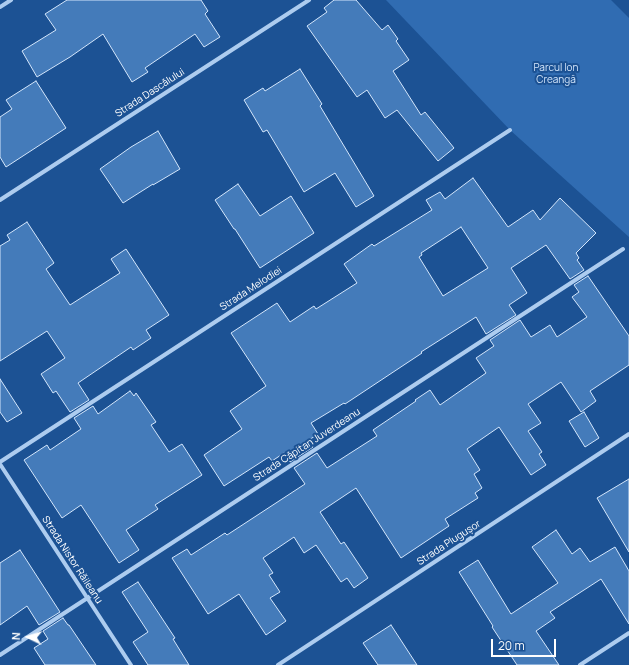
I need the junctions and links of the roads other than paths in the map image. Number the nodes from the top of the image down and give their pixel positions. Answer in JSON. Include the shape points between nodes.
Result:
{"nodes":[{"id":1,"x":11,"y":0,"type":"edge"},
{"id":2,"x":310,"y":0,"type":"edge"},
{"id":3,"x":0,"y":7,"type":"edge"},
{"id":4,"x":510,"y":130,"type":"dead end"},
{"id":5,"x":0,"y":200,"type":"edge"},
{"id":6,"x":623,"y":249,"type":"dead end"},
{"id":7,"x":629,"y":434,"type":"edge"},
{"id":8,"x":0,"y":463,"type":"edge"},
{"id":9,"x":87,"y":598,"type":"junction"},
{"id":10,"x":629,"y":633,"type":"edge"},
{"id":11,"x":0,"y":655,"type":"edge"},
{"id":12,"x":131,"y":665,"type":"edge"},
{"id":13,"x":278,"y":665,"type":"edge"},
{"id":14,"x":580,"y":665,"type":"edge"}],
"edges":[{"from":1,"to":3,"type":"street"},
{"from":2,"to":5,"type":"street","name":"Strada Dascălului"},
{"from":4,"to":8,"type":"street","name":"Strada Melodiei"},
{"from":6,"to":9,"type":"street","name":"Strada Căpitan Juverdeanu"},
{"from":7,"to":13,"type":"street","name":"Strada Plugușor"},
{"from":8,"to":9,"type":"street","name":"Strada Nistor Răileanu"},
{"from":9,"to":11,"type":"street","name":"Strada Căpitan Juverdeanu"},
{"from":9,"to":12,"type":"street","name":"Strada Nistor Răileanu"},
{"from":10,"to":14,"type":"street"}]}
